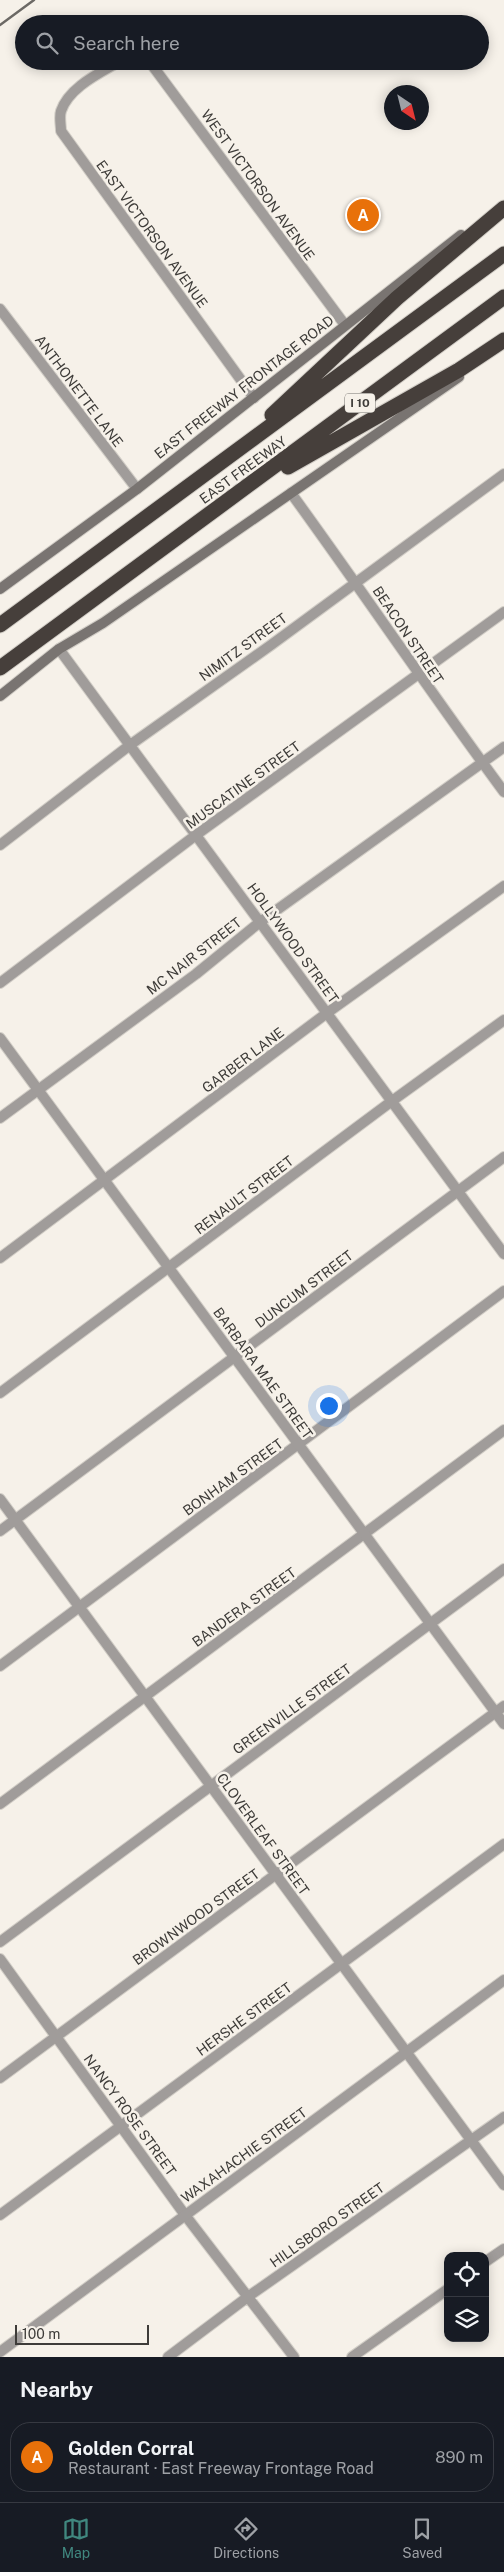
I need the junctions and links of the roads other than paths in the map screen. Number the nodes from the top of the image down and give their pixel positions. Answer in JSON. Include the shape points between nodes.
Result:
{"nodes":[{"id":1,"x":106,"y":70,"type":"edge"},
{"id":2,"x":156,"y":70,"type":"edge"},
{"id":3,"x":504,"y":206,"type":"edge"},
{"id":4,"x":504,"y":254,"type":"edge"},
{"id":5,"x":504,"y":297,"type":"edge"},
{"id":6,"x":0,"y":309,"type":"edge"},
{"id":7,"x":345,"y":325,"type":"junction"},
{"id":8,"x":504,"y":340,"type":"edge"},
{"id":9,"x":504,"y":346,"type":"edge"},
{"id":10,"x":254,"y":398,"type":"junction"},
{"id":11,"x":219,"y":464,"type":"junction"},
{"id":12,"x":504,"y":474,"type":"edge"},
{"id":13,"x":138,"y":489,"type":"junction"},
{"id":14,"x":291,"y":493,"type":"junction"},
{"id":15,"x":216,"y":510,"type":"junction"},
{"id":16,"x":356,"y":583,"type":"junction"},
{"id":17,"x":0,"y":589,"type":"edge"},
{"id":18,"x":504,"y":612,"type":"edge"},
{"id":19,"x":0,"y":625,"type":"edge"},
{"id":20,"x":59,"y":649,"type":"junction"},
{"id":21,"x":0,"y":668,"type":"edge"},
{"id":22,"x":418,"y":675,"type":"junction"},
{"id":23,"x":0,"y":696,"type":"edge"},
{"id":24,"x":130,"y":745,"type":"junction"},
{"id":25,"x":504,"y":747,"type":"edge"},
{"id":26,"x":482,"y":763,"type":"junction"},
{"id":27,"x":504,"y":792,"type":"edge"},
{"id":28,"x":196,"y":835,"type":"junction"},
{"id":29,"x":0,"y":845,"type":"edge"},
{"id":30,"x":504,"y":886,"type":"edge"},
{"id":31,"x":260,"y":922,"type":"junction"},
{"id":32,"x":0,"y":983,"type":"edge"},
{"id":33,"x":327,"y":1013,"type":"junction"},
{"id":34,"x":504,"y":1020,"type":"edge"},
{"id":35,"x":0,"y":1038,"type":"edge"},
{"id":36,"x":38,"y":1090,"type":"junction"},
{"id":37,"x":392,"y":1101,"type":"junction"},
{"id":38,"x":0,"y":1118,"type":"edge"},
{"id":39,"x":504,"y":1156,"type":"edge"},
{"id":40,"x":105,"y":1181,"type":"junction"},
{"id":41,"x":457,"y":1190,"type":"junction"},
{"id":42,"x":504,"y":1254,"type":"edge"},
{"id":43,"x":0,"y":1258,"type":"edge"},
{"id":44,"x":169,"y":1268,"type":"junction"},
{"id":45,"x":504,"y":1291,"type":"edge"},
{"id":46,"x":235,"y":1358,"type":"junction"},
{"id":47,"x":0,"y":1393,"type":"edge"},
{"id":48,"x":504,"y":1430,"type":"edge"},
{"id":49,"x":299,"y":1445,"type":"junction"},
{"id":50,"x":0,"y":1499,"type":"edge"},
{"id":51,"x":16,"y":1520,"type":"junction"},
{"id":52,"x":0,"y":1531,"type":"edge"},
{"id":53,"x":365,"y":1535,"type":"junction"},
{"id":54,"x":504,"y":1569,"type":"edge"},
{"id":55,"x":80,"y":1607,"type":"junction"},
{"id":56,"x":431,"y":1624,"type":"junction"},
{"id":57,"x":0,"y":1666,"type":"edge"},
{"id":58,"x":146,"y":1697,"type":"junction"},
{"id":59,"x":500,"y":1709,"type":"edge"},
{"id":60,"x":504,"y":1724,"type":"edge"},
{"id":61,"x":211,"y":1786,"type":"junction"},
{"id":62,"x":0,"y":1804,"type":"edge"},
{"id":63,"x":504,"y":1844,"type":"edge"},
{"id":64,"x":276,"y":1874,"type":"junction"},
{"id":65,"x":0,"y":1942,"type":"edge"},
{"id":66,"x":0,"y":1959,"type":"edge"},
{"id":67,"x":341,"y":1964,"type":"junction"},
{"id":68,"x":504,"y":1980,"type":"edge"},
{"id":69,"x":55,"y":2038,"type":"junction"},
{"id":70,"x":406,"y":2052,"type":"junction"},
{"id":71,"x":0,"y":2078,"type":"edge"},
{"id":72,"x":504,"y":2118,"type":"edge"},
{"id":73,"x":122,"y":2126,"type":"junction"},
{"id":74,"x":472,"y":2141,"type":"junction"},
{"id":75,"x":504,"y":2185,"type":"edge"},
{"id":76,"x":185,"y":2215,"type":"junction"},
{"id":77,"x":0,"y":2216,"type":"edge"},
{"id":78,"x":504,"y":2249,"type":"edge"},
{"id":79,"x":489,"y":2259,"type":"edge"},
{"id":80,"x":444,"y":2292,"type":"edge"},
{"id":81,"x":249,"y":2296,"type":"junction"},
{"id":82,"x":0,"y":2352,"type":"edge"},
{"id":83,"x":168,"y":2357,"type":"edge"},
{"id":84,"x":294,"y":2357,"type":"edge"},
{"id":85,"x":352,"y":2357,"type":"edge"}],
"edges":[{"from":1,"to":10,"type":"street","name":"EAST VICTORSON AVENUE","via":[[69,97],[61,112],[60,130]]},
{"from":2,"to":7,"type":"street","name":"WEST VICTORSON AVENUE"},
{"from":3,"to":7,"type":"main road","name":"EAST FREEWAY FRONTAGE ROAD","via":[[434,255]]},
{"from":3,"to":11,"type":"highway","via":[[397,298]]},
{"from":4,"to":11,"type":"highway","name":"EAST FREEWAY","number":"I 10"},
{"from":5,"to":15,"type":"highway","name":"EAST FREEWAY","number":"I 10"},
{"from":6,"to":13,"type":"street","name":"ANTHONETTE LANE"},
{"from":7,"to":10,"type":"main road","name":"EAST FREEWAY FRONTAGE ROAD"},
{"from":8,"to":15,"type":"highway","via":[[459,370]]},
{"from":9,"to":14,"type":"main road"},
{"from":10,"to":13,"type":"main road","name":"EAST FREEWAY FRONTAGE ROAD"},
{"from":11,"to":19,"type":"highway","name":"EAST FREEWAY","number":"I 10"},
{"from":12,"to":16,"type":"street","name":"NIMITZ STREET"},
{"from":13,"to":17,"type":"main road","name":"EAST FREEWAY FRONTAGE ROAD"},
{"from":14,"to":16,"type":"street","name":"BEACON STREET"},
{"from":14,"to":20,"type":"main road","via":[[103,623]]},
{"from":15,"to":21,"type":"highway","name":"EAST FREEWAY","number":"I 10"},
{"from":16,"to":22,"type":"street","name":"BEACON STREET"},
{"from":16,"to":24,"type":"street","name":"NIMITZ STREET"},
{"from":18,"to":22,"type":"street","name":"MUSCATINE STREET"},
{"from":20,"to":23,"type":"main road"},
{"from":20,"to":24,"type":"street","name":"HOLLYWOOD STREET"},
{"from":22,"to":26,"type":"street","name":"BEACON STREET"},
{"from":22,"to":28,"type":"street","name":"MUSCATINE STREET"},
{"from":24,"to":28,"type":"street","name":"HOLLYWOOD STREET"},
{"from":24,"to":29,"type":"street","name":"NIMITZ STREET"},
{"from":25,"to":26,"type":"street","name":"MC NAIR STREET"},
{"from":26,"to":27,"type":"street","name":"BEACON STREET"},
{"from":26,"to":31,"type":"street","name":"MC NAIR STREET"},
{"from":28,"to":31,"type":"street","name":"HOLLYWOOD STREET"},
{"from":28,"to":32,"type":"street","name":"MUSCATINE STREET"},
{"from":30,"to":33,"type":"street","name":"GARBER LANE"},
{"from":31,"to":33,"type":"street","name":"HOLLYWOOD STREET"},
{"from":31,"to":36,"type":"street","name":"MC NAIR STREET","via":[[196,974]]},
{"from":33,"to":37,"type":"street","name":"HOLLYWOOD STREET"},
{"from":33,"to":40,"type":"street","name":"GARBER LANE"},
{"from":34,"to":37,"type":"street","name":"RENAULT STREET"},
{"from":35,"to":36,"type":"street","name":"BARBARA MAE STREET"},
{"from":36,"to":38,"type":"street","name":"MC NAIR STREET"},
{"from":36,"to":40,"type":"street","name":"BARBARA MAE STREET"},
{"from":37,"to":41,"type":"street","name":"HOLLYWOOD STREET"},
{"from":37,"to":44,"type":"street","name":"RENAULT STREET"},
{"from":39,"to":41,"type":"street","name":"DUNCUM STREET"},
{"from":40,"to":43,"type":"street","name":"GARBER LANE"},
{"from":40,"to":44,"type":"street","name":"BARBARA MAE STREET"},
{"from":41,"to":42,"type":"street","name":"HOLLYWOOD STREET"},
{"from":41,"to":46,"type":"street","name":"DUNCUM STREET"},
{"from":44,"to":46,"type":"street","name":"BARBARA MAE STREET"},
{"from":44,"to":47,"type":"street","name":"RENAULT STREET"},
{"from":45,"to":49,"type":"street","name":"BONHAM STREET"},
{"from":46,"to":49,"type":"street","name":"BARBARA MAE STREET"},
{"from":46,"to":51,"type":"street","name":"DUNCUM STREET"},
{"from":48,"to":53,"type":"street","name":"BANDERA STREET"},
{"from":49,"to":53,"type":"street","name":"BARBARA MAE STREET"},
{"from":49,"to":55,"type":"street","name":"BONHAM STREET"},
{"from":50,"to":51,"type":"street","name":"CLOVERLEAF STREET"},
{"from":51,"to":52,"type":"street","name":"DUNCUM STREET"},
{"from":51,"to":55,"type":"street","name":"CLOVERLEAF STREET"},
{"from":53,"to":56,"type":"street","name":"BARBARA MAE STREET"},
{"from":53,"to":58,"type":"street","name":"BANDERA STREET"},
{"from":54,"to":56,"type":"street","name":"GREENVILLE STREET"},
{"from":55,"to":57,"type":"street","name":"BONHAM STREET"},
{"from":55,"to":58,"type":"street","name":"CLOVERLEAF STREET"},
{"from":56,"to":59,"type":"street","name":"BARBARA MAE STREET"},
{"from":56,"to":61,"type":"street","name":"GREENVILLE STREET"},
{"from":58,"to":61,"type":"street","name":"CLOVERLEAF STREET"},
{"from":58,"to":62,"type":"street","name":"BANDERA STREET"},
{"from":59,"to":60,"type":"street","name":"BARBARA MAE STREET"},
{"from":59,"to":64,"type":"street","name":"BROWNWOOD STREET"},
{"from":61,"to":64,"type":"street","name":"CLOVERLEAF STREET"},
{"from":61,"to":65,"type":"street","name":"GREENVILLE STREET"},
{"from":63,"to":67,"type":"street","name":"HERSHE STREET"},
{"from":64,"to":67,"type":"street","name":"CLOVERLEAF STREET"},
{"from":64,"to":69,"type":"street","name":"BROWNWOOD STREET"},
{"from":66,"to":69,"type":"street","name":"NANCY ROSE STREET"},
{"from":67,"to":70,"type":"street","name":"CLOVERLEAF STREET"},
{"from":67,"to":73,"type":"street","name":"HERSHE STREET"},
{"from":68,"to":70,"type":"street","name":"WAXAHACHIE STREET"},
{"from":69,"to":71,"type":"street","name":"BROWNWOOD STREET"},
{"from":69,"to":73,"type":"street","name":"NANCY ROSE STREET"},
{"from":70,"to":74,"type":"street","name":"CLOVERLEAF STREET"},
{"from":70,"to":76,"type":"street","name":"WAXAHACHIE STREET"},
{"from":72,"to":74,"type":"street","name":"HILLSBORO STREET"},
{"from":73,"to":76,"type":"street","name":"NANCY ROSE STREET"},
{"from":73,"to":77,"type":"street","name":"HERSHE STREET"},
{"from":74,"to":75,"type":"street","name":"CLOVERLEAF STREET"},
{"from":74,"to":81,"type":"street","name":"HILLSBORO STREET"},
{"from":76,"to":81,"type":"street","name":"NANCY ROSE STREET"},
{"from":76,"to":82,"type":"street","name":"WAXAHACHIE STREET"},
{"from":78,"to":79,"type":"street"},
{"from":80,"to":85,"type":"street"},
{"from":81,"to":83,"type":"street","name":"HILLSBORO STREET"},
{"from":81,"to":84,"type":"street","name":"NANCY ROSE STREET"}]}
